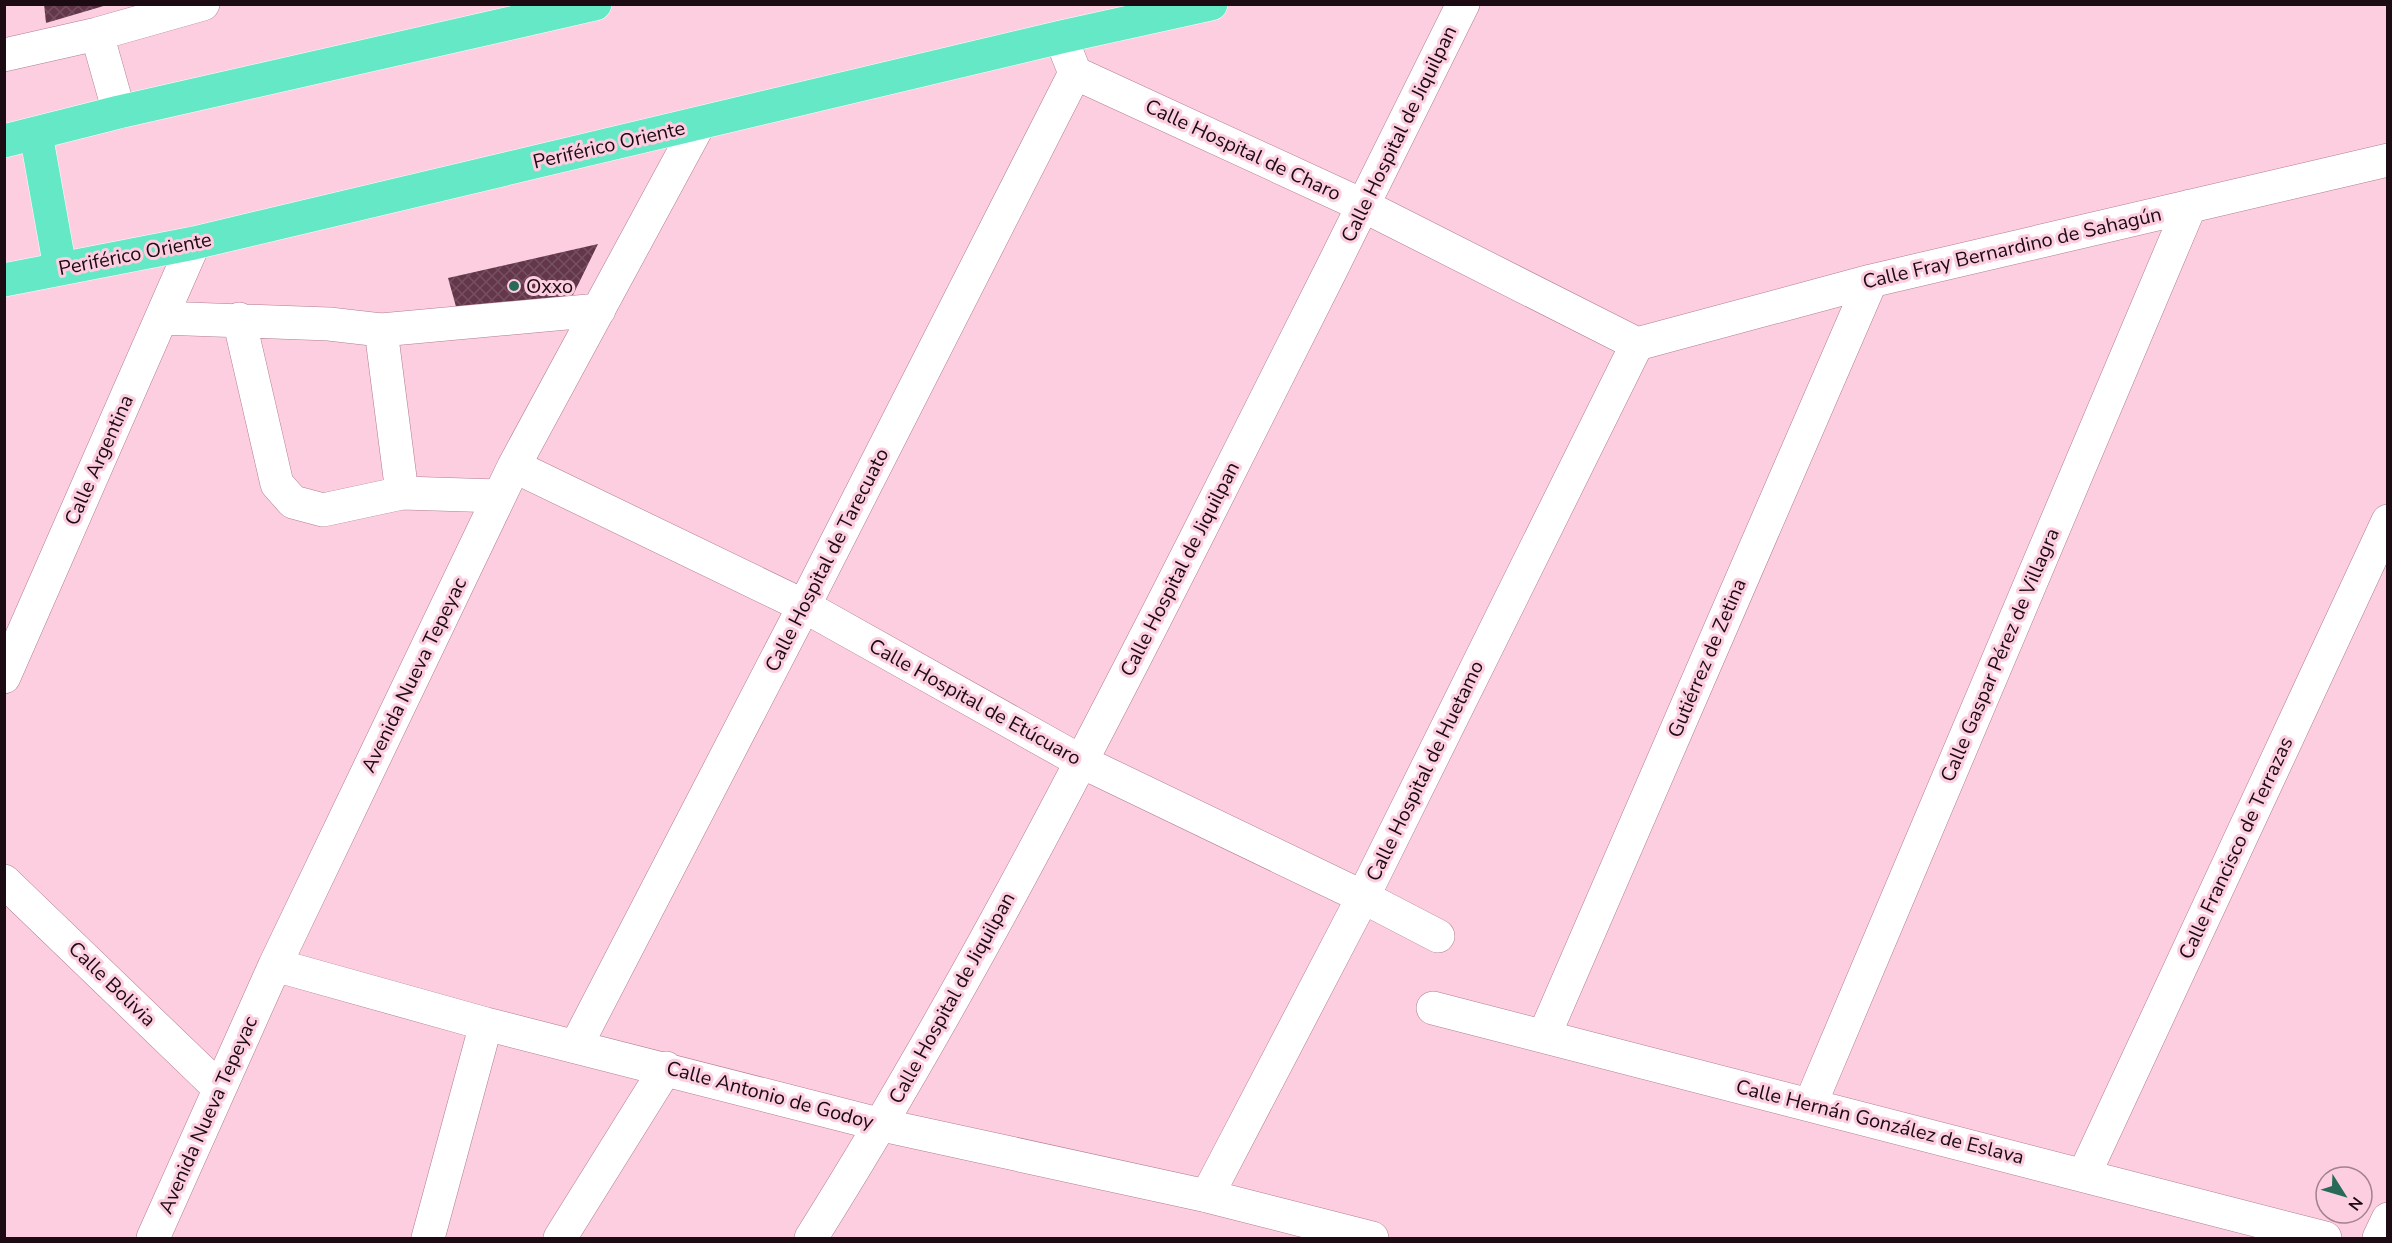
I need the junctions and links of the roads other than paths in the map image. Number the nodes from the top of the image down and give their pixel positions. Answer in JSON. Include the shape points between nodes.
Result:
{"nodes":[{"id":1,"x":203,"y":4,"type":"edge"},
{"id":2,"x":595,"y":4,"type":"edge"},
{"id":3,"x":1211,"y":4,"type":"edge"},
{"id":4,"x":1463,"y":4,"type":"edge"},
{"id":5,"x":97,"y":34,"type":"junction"},
{"id":6,"x":1061,"y":37,"type":"junction"},
{"id":7,"x":4,"y":55,"type":"edge"},
{"id":8,"x":1075,"y":73,"type":"junction"},
{"id":9,"x":119,"y":112,"type":"junction"},
{"id":10,"x":699,"y":124,"type":"junction"},
{"id":11,"x":36,"y":134,"type":"junction"},
{"id":12,"x":4,"y":141,"type":"edge"},
{"id":13,"x":2388,"y":160,"type":"edge"},
{"id":14,"x":1364,"y":206,"type":"junction"},
{"id":15,"x":2190,"y":206,"type":"junction"},
{"id":16,"x":194,"y":243,"type":"junction"},
{"id":17,"x":60,"y":268,"type":"junction"},
{"id":18,"x":4,"y":280,"type":"edge"},
{"id":19,"x":1871,"y":281,"type":"junction"},
{"id":20,"x":599,"y":310,"type":"junction"},
{"id":21,"x":161,"y":318,"type":"junction"},
{"id":22,"x":239,"y":320,"type":"junction"},
{"id":23,"x":381,"y":330,"type":"junction"},
{"id":24,"x":1637,"y":344,"type":"junction"},
{"id":25,"x":514,"y":465,"type":"junction"},
{"id":26,"x":402,"y":493,"type":"junction"},
{"id":27,"x":500,"y":496,"type":"junction"},
{"id":28,"x":2388,"y":521,"type":"edge"},
{"id":29,"x":804,"y":606,"type":"junction"},
{"id":30,"x":4,"y":677,"type":"edge"},
{"id":31,"x":1082,"y":762,"type":"junction"},
{"id":32,"x":4,"y":880,"type":"edge"},
{"id":33,"x":1363,"y":897,"type":"junction"},
{"id":34,"x":1438,"y":936,"type":"dead end"},
{"id":35,"x":275,"y":965,"type":"junction"},
{"id":36,"x":1433,"y":1008,"type":"dead end"},
{"id":37,"x":486,"y":1024,"type":"junction"},
{"id":38,"x":1544,"y":1036,"type":"junction"},
{"id":39,"x":576,"y":1046,"type":"junction"},
{"id":40,"x":666,"y":1068,"type":"junction"},
{"id":41,"x":219,"y":1088,"type":"junction"},
{"id":42,"x":1810,"y":1105,"type":"junction"},
{"id":43,"x":882,"y":1125,"type":"junction"},
{"id":44,"x":2084,"y":1175,"type":"junction"},
{"id":45,"x":1207,"y":1196,"type":"junction"},
{"id":46,"x":2388,"y":1219,"type":"edge"},
{"id":47,"x":1334,"y":1234,"type":"edge"},
{"id":48,"x":153,"y":1239,"type":"edge"},
{"id":49,"x":428,"y":1239,"type":"edge"},
{"id":50,"x":560,"y":1239,"type":"edge"},
{"id":51,"x":811,"y":1239,"type":"edge"},
{"id":52,"x":1372,"y":1239,"type":"edge"},
{"id":53,"x":2325,"y":1239,"type":"edge"},
{"id":54,"x":2379,"y":1239,"type":"edge"}],
"edges":[{"from":1,"to":5,"type":"street"},
{"from":2,"to":9,"type":"highway"},
{"from":3,"to":6,"type":"highway","name":"Periférico Oriente"},
{"from":4,"to":14,"type":"street","name":"Calle Hospital de Jiquilpan"},
{"from":5,"to":7,"type":"street"},
{"from":5,"to":9,"type":"street"},
{"from":6,"to":8,"type":"street"},
{"from":6,"to":10,"type":"highway","name":"Periférico Oriente"},
{"from":8,"to":14,"type":"street","name":"Calle Hospital de Charo"},
{"from":8,"to":29,"type":"street","name":"Calle Hospital de Tarecuato"},
{"from":9,"to":11,"type":"highway"},
{"from":10,"to":16,"type":"highway","name":"Periférico Oriente"},
{"from":10,"to":20,"type":"street","name":"Avenida Nueva Tepeyac"},
{"from":11,"to":12,"type":"highway"},
{"from":11,"to":17,"type":"highway"},
{"from":13,"to":15,"type":"street","name":"Calle Fray Bernardino de Sahagún"},
{"from":14,"to":24,"type":"street","name":"Calle Hospital de Charo"},
{"from":14,"to":31,"type":"street","name":"Calle Hospital de Jiquilpan"},
{"from":15,"to":19,"type":"street","name":"Calle Fray Bernardino de Sahagún"},
{"from":15,"to":42,"type":"street","name":"Calle Gaspar Pérez de Villagra"},
{"from":16,"to":17,"type":"highway","name":"Periférico Oriente"},
{"from":16,"to":21,"type":"street","name":"Calle Argentina"},
{"from":17,"to":18,"type":"highway","name":"Periférico Oriente"},
{"from":19,"to":24,"type":"street","name":"Calle Fray Bernardino de Sahagún"},
{"from":19,"to":38,"type":"street","name":"Gutiérrez de Zetina"},
{"from":20,"to":23,"type":"street"},
{"from":20,"to":25,"type":"street","name":"Avenida Nueva Tepeyac"},
{"from":21,"to":22,"type":"street"},
{"from":21,"to":30,"type":"street","name":"Calle Argentina"},
{"from":22,"to":23,"type":"street"},
{"from":22,"to":26,"type":"street","via":[[277,484],[294,502],[323,510]]},
{"from":23,"to":26,"type":"street"},
{"from":24,"to":33,"type":"street","name":"Calle Hospital de Huetamo"},
{"from":25,"to":27,"type":"street","name":"Avenida Nueva Tepeyac"},
{"from":25,"to":29,"type":"street","name":"Calle Hospital de Etúcuaro"},
{"from":26,"to":27,"type":"street"},
{"from":27,"to":35,"type":"street","name":"Avenida Nueva Tepeyac"},
{"from":28,"to":44,"type":"street","name":"Calle Francisco de Terrazas"},
{"from":29,"to":31,"type":"street","name":"Calle Hospital de Etúcuaro"},
{"from":29,"to":39,"type":"street","name":"Calle Hospital de Tarecuato"},
{"from":31,"to":33,"type":"street","name":"Calle Hospital de Etúcuaro"},
{"from":31,"to":43,"type":"street","name":"Calle Hospital de Jiquilpan"},
{"from":32,"to":41,"type":"street","name":"Calle Bolivia"},
{"from":33,"to":34,"type":"street","name":"Calle Hospital de Etúcuaro"},
{"from":33,"to":45,"type":"street","name":"Calle Hospital de Huetamo"},
{"from":35,"to":37,"type":"street","name":"Calle Antonio de Godoy"},
{"from":35,"to":41,"type":"street","name":"Avenida Nueva Tepeyac"},
{"from":36,"to":38,"type":"street","name":"Calle Hernán González de Eslava"},
{"from":37,"to":39,"type":"street","name":"Calle Antonio de Godoy"},
{"from":37,"to":49,"type":"street"},
{"from":38,"to":42,"type":"street","name":"Calle Hernán González de Eslava"},
{"from":39,"to":40,"type":"street","name":"Calle Antonio de Godoy"},
{"from":40,"to":43,"type":"street","name":"Calle Antonio de Godoy"},
{"from":40,"to":50,"type":"street"},
{"from":41,"to":48,"type":"street","name":"Avenida Nueva Tepeyac"},
{"from":42,"to":44,"type":"street","name":"Calle Hernán González de Eslava"},
{"from":43,"to":45,"type":"street","name":"Calle Antonio de Godoy"},
{"from":43,"to":51,"type":"street","name":"Calle Hospital de Jiquilpan"},
{"from":44,"to":53,"type":"street","name":"Calle Hernán González de Eslava"},
{"from":45,"to":47,"type":"street","name":"Calle Antonio de Godoy"},
{"from":46,"to":54,"type":"street"},
{"from":47,"to":52,"type":"street","name":"Calle Antonio de Godoy"}]}
